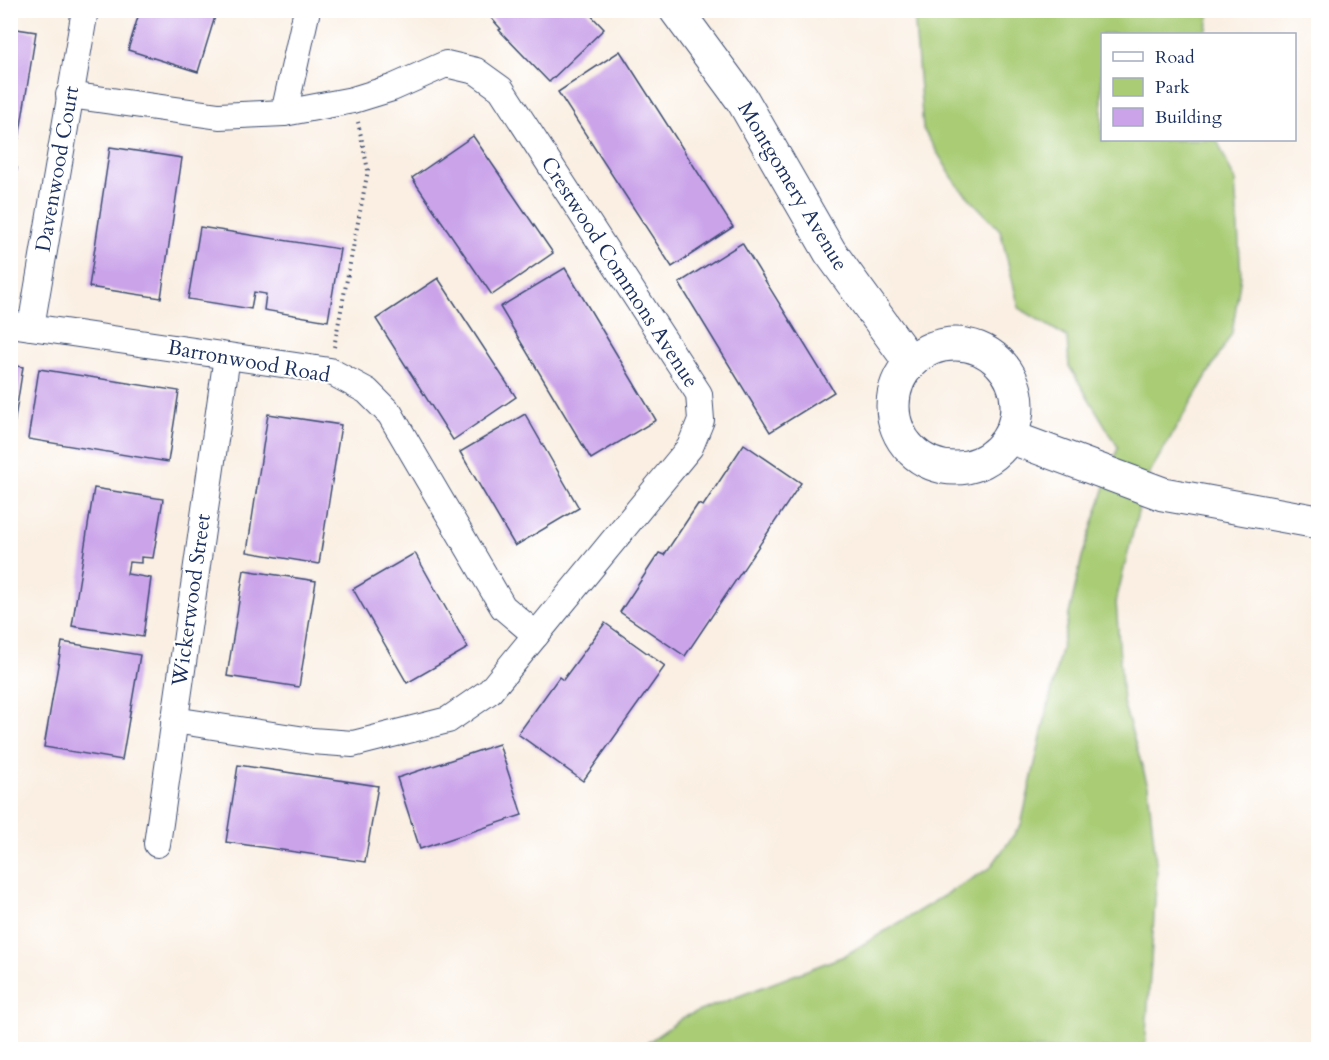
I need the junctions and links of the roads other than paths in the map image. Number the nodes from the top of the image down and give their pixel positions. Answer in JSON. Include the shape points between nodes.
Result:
{"nodes":[{"id":1,"x":85,"y":10,"type":"edge"},
{"id":2,"x":307,"y":10,"type":"edge"},
{"id":3,"x":676,"y":10,"type":"edge"},
{"id":4,"x":69,"y":95,"type":"junction"},
{"id":5,"x":284,"y":113,"type":"junction"},
{"id":6,"x":21,"y":326,"type":"edge"},
{"id":7,"x":226,"y":356,"type":"junction"},
{"id":8,"x":910,"y":362,"type":"junction"},
{"id":9,"x":1010,"y":437,"type":"junction"},
{"id":10,"x":1318,"y":522,"type":"edge"},
{"id":11,"x":536,"y":635,"type":"junction"},
{"id":12,"x":174,"y":720,"type":"junction"},
{"id":13,"x":157,"y":844,"type":"dead end"}],
"edges":[{"from":1,"to":4,"type":"street","name":"Davenwood Court"},
{"from":2,"to":5,"type":"street"},
{"from":3,"to":8,"type":"street","name":"Montgomery Avenue","via":[[743,101],[830,252]]},
{"from":4,"to":5,"type":"street","name":"Crestwood Commons Avenue","via":[[219,116]]},
{"from":4,"to":6,"type":"street","name":"Davenwood Court"},
{"from":5,"to":11,"type":"street","name":"Crestwood Commons Avenue","via":[[353,100],[446,64],[476,71],[501,89],[699,394],[701,420],[690,447]]},
{"from":6,"to":7,"type":"street","name":"Barronwood Road"},
{"from":7,"to":11,"type":"street","name":"Barronwood Road","via":[[330,371],[367,391],[390,414],[503,607]]},
{"from":7,"to":12,"type":"street","name":"Wickerwood Street"},
{"from":8,"to":9,"type":"street","via":[[942,344],[964,343],[985,350],[1010,374],[1017,395],[1017,417]]},
{"from":8,"to":9,"type":"street","via":[[898,380],[893,401],[895,423],[914,453],[932,464],[953,469],[975,465],[994,455]]},
{"from":9,"to":10,"type":"street","via":[[1163,494]]},
{"from":11,"to":12,"type":"street","name":"Crestwood Commons Avenue","via":[[490,691],[448,720],[353,744]]},
{"from":12,"to":13,"type":"street","name":"Wickerwood Street"}]}
